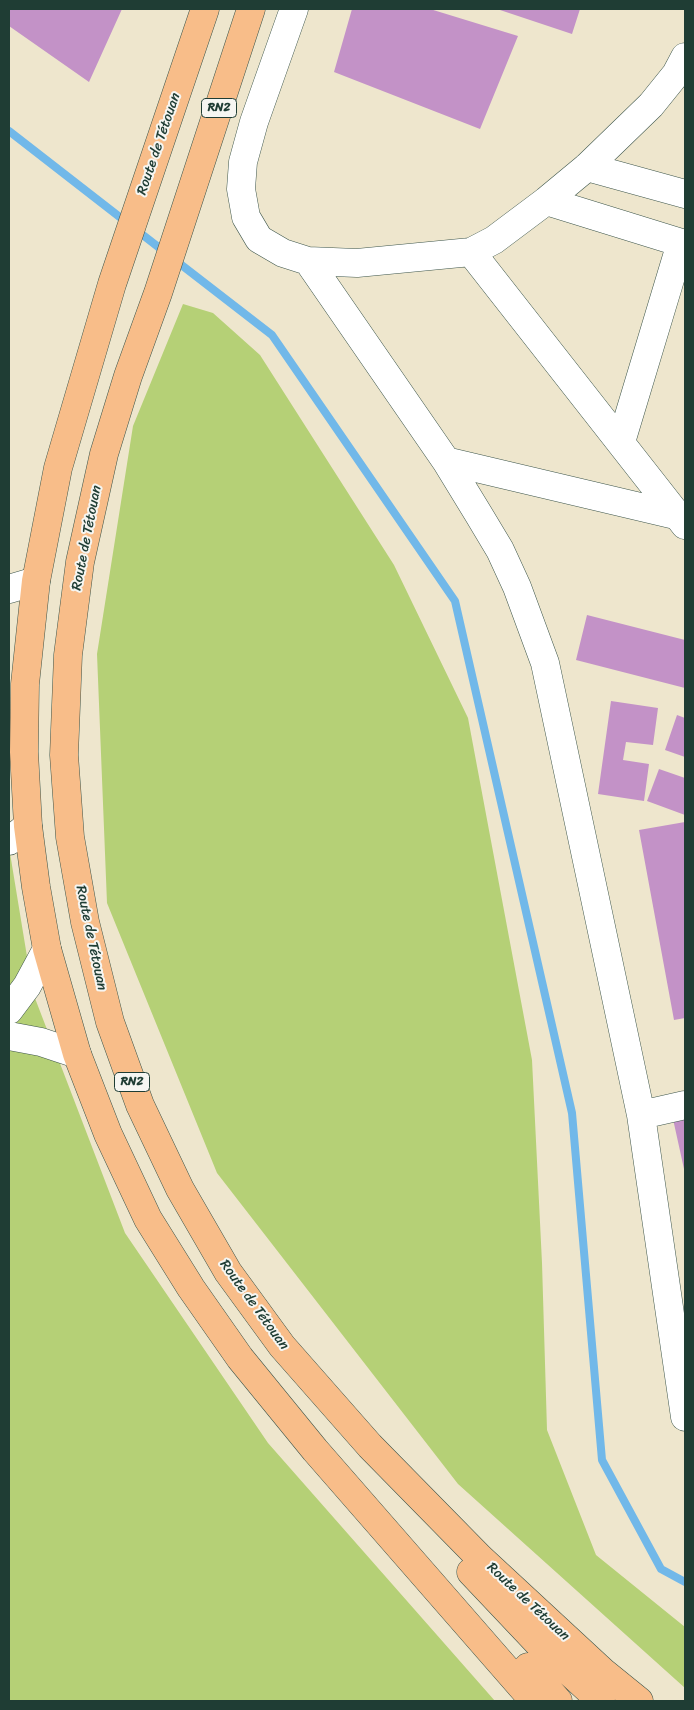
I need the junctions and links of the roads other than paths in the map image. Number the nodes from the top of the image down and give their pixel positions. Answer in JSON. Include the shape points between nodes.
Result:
{"nodes":[{"id":1,"x":205,"y":9,"type":"edge"},
{"id":2,"x":251,"y":9,"type":"edge"},
{"id":3,"x":294,"y":9,"type":"edge"},
{"id":4,"x":685,"y":56,"type":"edge"},
{"id":5,"x":588,"y":167,"type":"junction"},
{"id":6,"x":685,"y":194,"type":"edge"},
{"id":7,"x":546,"y":201,"type":"junction"},
{"id":8,"x":683,"y":244,"type":"edge"},
{"id":9,"x":470,"y":252,"type":"junction"},
{"id":10,"x":308,"y":261,"type":"junction"},
{"id":11,"x":621,"y":442,"type":"junction"},
{"id":12,"x":446,"y":461,"type":"junction"},
{"id":13,"x":683,"y":519,"type":"edge"},
{"id":14,"x":36,"y":581,"type":"junction"},
{"id":15,"x":9,"y":589,"type":"edge"},
{"id":16,"x":17,"y":681,"type":"edge"},
{"id":17,"x":19,"y":834,"type":"edge"},
{"id":18,"x":47,"y":949,"type":"junction"},
{"id":19,"x":9,"y":1010,"type":"edge"},
{"id":20,"x":9,"y":1036,"type":"edge"},
{"id":21,"x":77,"y":1054,"type":"junction"},
{"id":22,"x":685,"y":1105,"type":"edge"},
{"id":23,"x":641,"y":1114,"type":"junction"},
{"id":24,"x":685,"y":1417,"type":"edge"},
{"id":25,"x":370,"y":1446,"type":"junction"},
{"id":26,"x":315,"y":1450,"type":"junction"},
{"id":27,"x":534,"y":1701,"type":"edge"},
{"id":28,"x":558,"y":1701,"type":"edge"},
{"id":29,"x":601,"y":1701,"type":"edge"},
{"id":30,"x":639,"y":1701,"type":"edge"}],
"edges":[{"from":1,"to":14,"type":"highway","name":"Route de Tétouan","via":[[112,284],[58,468]]},
{"from":2,"to":25,"type":"highway","name":"Route de Tétouan","number":"RN2","via":[[128,376],[104,454],[80,562],[68,655],[64,754],[70,837],[85,922],[110,1022],[140,1105],[180,1189],[228,1272],[282,1346]]},
{"from":3,"to":10,"type":"street","via":[[254,122],[243,162],[241,189],[246,218],[260,239],[282,253]]},
{"from":4,"to":5,"type":"street","via":[[676,74],[651,105]]},
{"from":5,"to":6,"type":"street"},
{"from":5,"to":7,"type":"street"},
{"from":7,"to":8,"type":"street"},
{"from":7,"to":9,"type":"street","via":[[494,240]]},
{"from":8,"to":11,"type":"street"},
{"from":9,"to":10,"type":"street","via":[[357,263]]},
{"from":9,"to":11,"type":"street"},
{"from":10,"to":12,"type":"street"},
{"from":11,"to":13,"type":"street"},
{"from":12,"to":13,"type":"street"},
{"from":12,"to":23,"type":"street","via":[[500,550],[545,663]]},
{"from":14,"to":15,"type":"street"},
{"from":14,"to":16,"type":"highway","name":"Route de Tétouan"},
{"from":16,"to":17,"type":"highway","name":"Route de Tétouan","via":[[24,752]]},
{"from":17,"to":18,"type":"highway","name":"Route de Tétouan","via":[[36,887]]},
{"from":18,"to":19,"type":"street","via":[[31,980]]},
{"from":18,"to":21,"type":"highway","name":"Route de Tétouan"},
{"from":20,"to":21,"type":"street"},
{"from":21,"to":26,"type":"highway","name":"Route de Tétouan","via":[[108,1134],[148,1219],[240,1358]]},
{"from":22,"to":23,"type":"street"},
{"from":23,"to":24,"type":"street"},
{"from":25,"to":29,"type":"highway","via":[[409,1500],[473,1574],[540,1645]]},
{"from":25,"to":30,"type":"highway","name":"Route de Tétouan","number":"RN2","via":[[480,1558]]},
{"from":26,"to":27,"type":"highway","name":"Route de Tétouan"},
{"from":26,"to":28,"type":"highway","via":[[460,1592]]}]}
